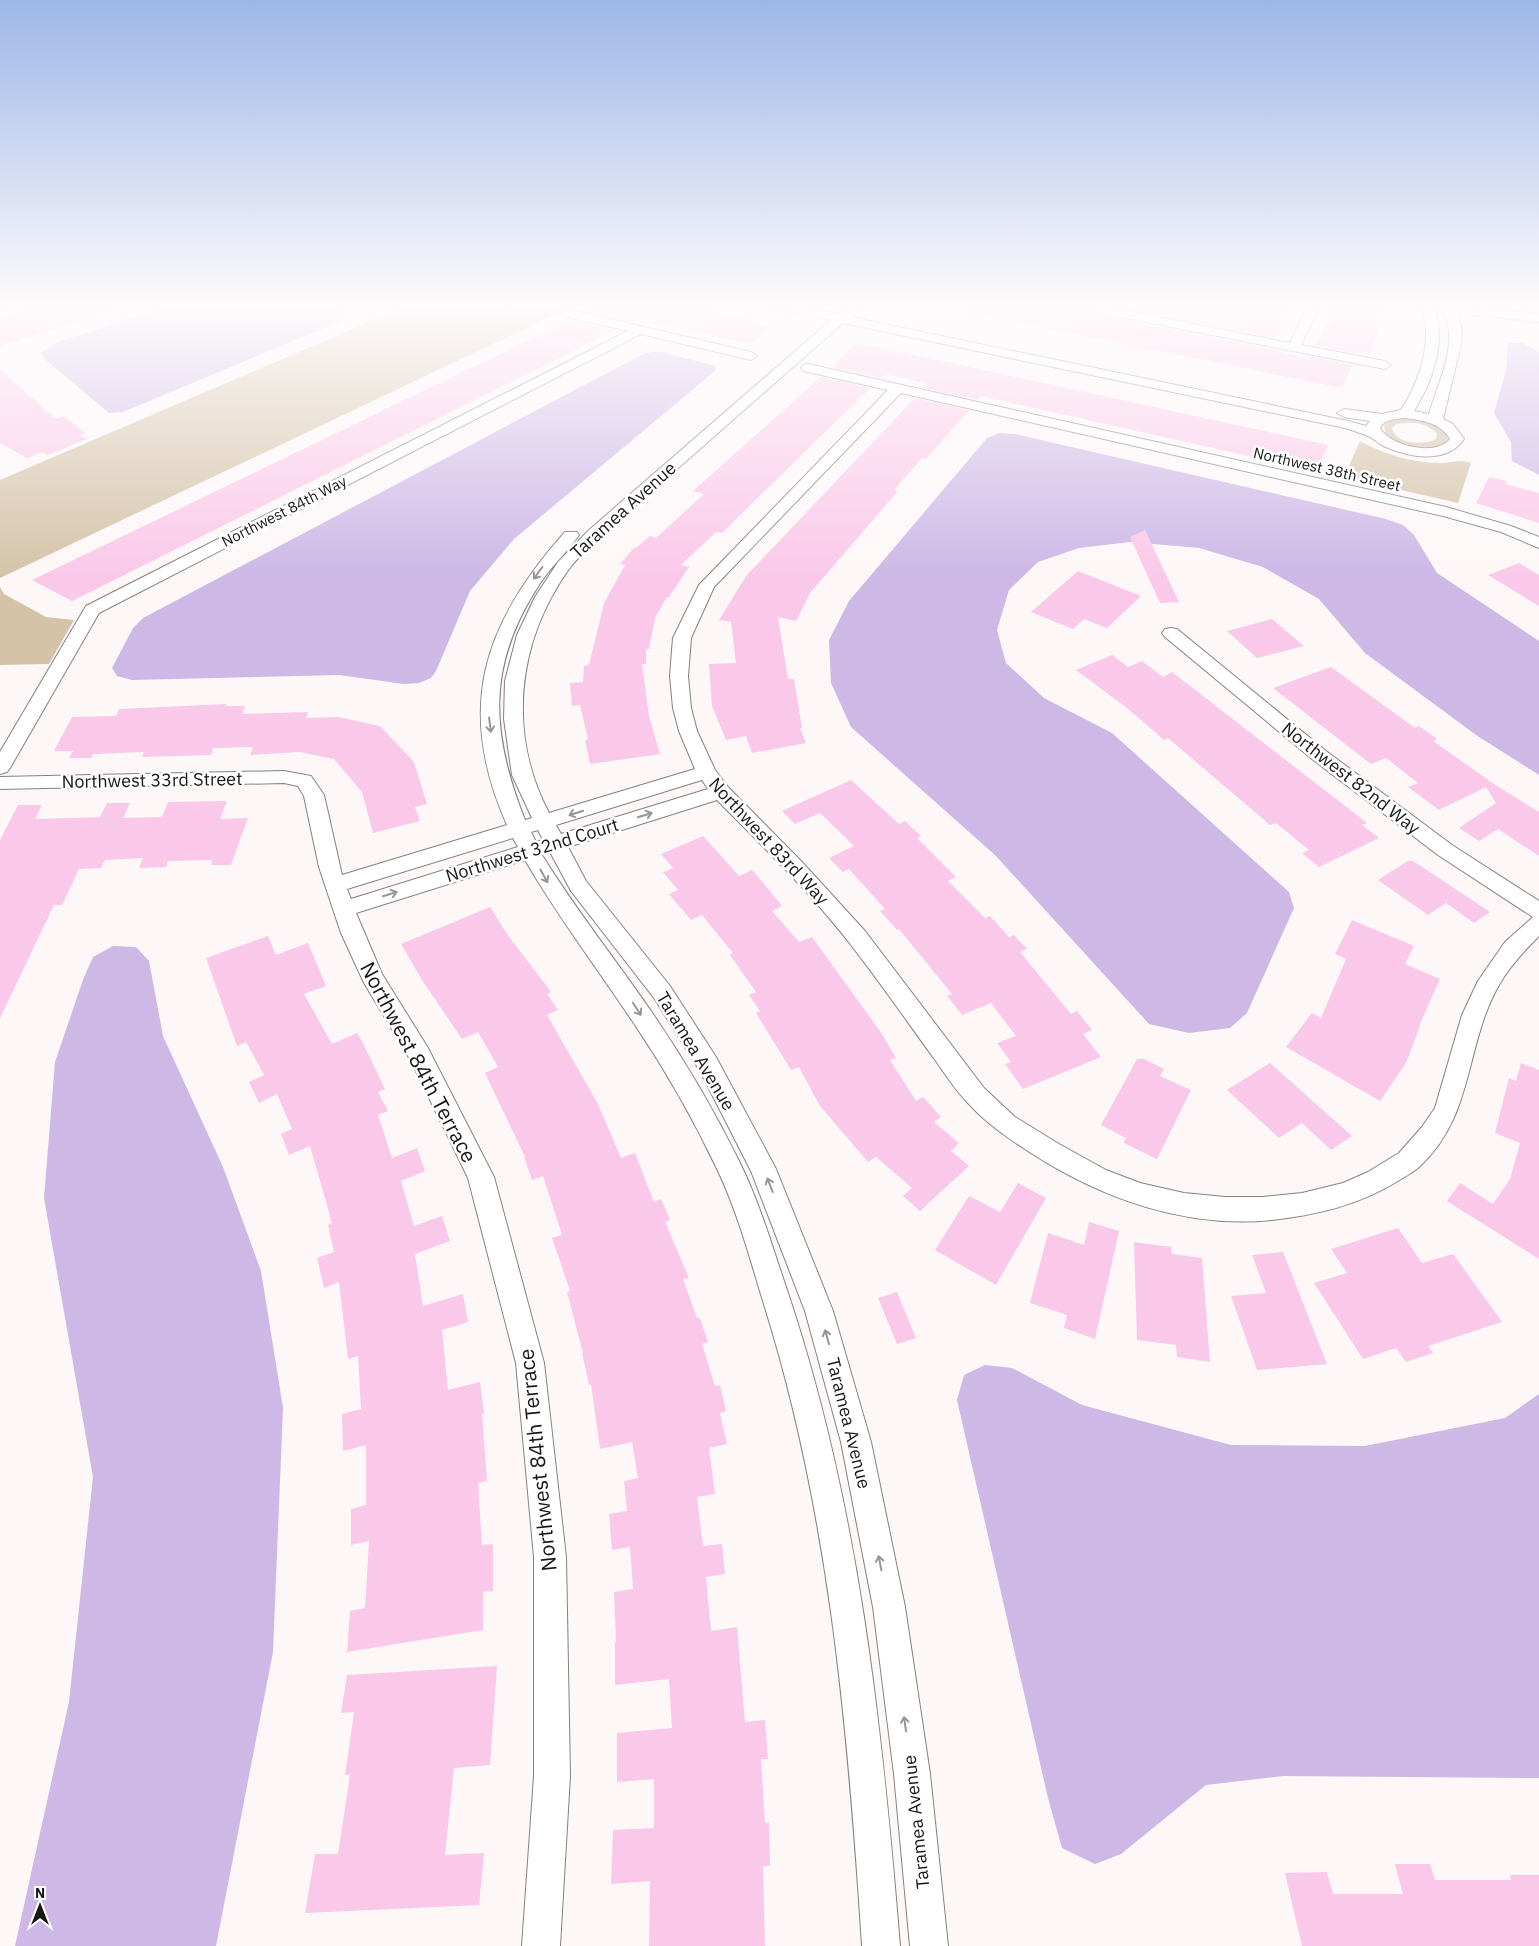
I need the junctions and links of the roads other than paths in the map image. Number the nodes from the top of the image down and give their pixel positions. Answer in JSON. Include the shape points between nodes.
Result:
{"nodes":[{"id":1,"x":513,"y":395,"type":"edge"},
{"id":2,"x":735,"y":395,"type":"edge"},
{"id":3,"x":746,"y":395,"type":"edge"},
{"id":4,"x":891,"y":395,"type":"edge"},
{"id":5,"x":928,"y":395,"type":"edge"},
{"id":6,"x":1215,"y":395,"type":"edge"},
{"id":7,"x":1256,"y":395,"type":"edge"},
{"id":8,"x":1416,"y":395,"type":"edge"},
{"id":9,"x":1443,"y":395,"type":"edge"},
{"id":10,"x":1405,"y":414,"type":"junction"},
{"id":11,"x":1380,"y":418,"type":"junction"},
{"id":12,"x":1436,"y":421,"type":"junction"},
{"id":13,"x":1376,"y":434,"type":"junction"},
{"id":14,"x":1539,"y":543,"type":"edge"},
{"id":15,"x":1171,"y":634,"type":"dead end"},
{"id":16,"x":0,"y":768,"type":"edge"},
{"id":17,"x":706,"y":772,"type":"junction"},
{"id":18,"x":304,"y":781,"type":"joint"},
{"id":19,"x":0,"y":783,"type":"edge"},
{"id":20,"x":721,"y":792,"type":"junction"},
{"id":21,"x":550,"y":832,"type":"junction"},
{"id":22,"x":525,"y":841,"type":"junction"},
{"id":23,"x":339,"y":897,"type":"junction"},
{"id":24,"x":1539,"y":911,"type":"edge"},
{"id":25,"x":1539,"y":923,"type":"edge"},
{"id":26,"x":541,"y":1946,"type":"edge"},
{"id":27,"x":881,"y":1946,"type":"edge"},
{"id":28,"x":929,"y":1946,"type":"edge"}],
"edges":[{"from":1,"to":16,"type":"street","name":"Northwest 84th Way","via":[[92,610]]},
{"from":2,"to":22,"type":"street","name":"Taramea Avenue","one_way":true,"via":[[581,525],[524,592],[506,629],[494,666],[488,707],[493,752],[506,803]]},
{"from":3,"to":21,"type":"street","name":"Taramea Avenue","via":[[564,565],[543,597],[526,635],[514,681],[513,719],[522,775]]},
{"from":4,"to":17,"type":"street","name":"Northwest 83rd Way","via":[[707,586],[682,638],[679,676],[688,731]]},
{"from":5,"to":14,"type":"street","name":"Northwest 38th Street","via":[[1487,523]]},
{"from":6,"to":13,"type":"street"},
{"from":7,"to":11,"type":"street"},
{"from":8,"to":10,"type":"street"},
{"from":9,"to":12,"type":"street"},
{"from":10,"to":11,"type":"street"},
{"from":10,"to":12,"type":"street"},
{"from":11,"to":13,"type":"street","via":[[1374,422]]},
{"from":12,"to":13,"type":"street","via":[[1454,432],[1455,445],[1423,452],[1389,443]]},
{"from":15,"to":24,"type":"street","name":"Northwest 82nd Way","via":[[1319,755],[1446,850]]},
{"from":17,"to":20,"type":"street","name":"Northwest 83rd Way"},
{"from":17,"to":21,"type":"street","name":"Northwest 32nd Court","one_way":true},
{"from":18,"to":19,"type":"street","name":"Northwest 33rd Street","via":[[284,777]]},
{"from":18,"to":23,"type":"street","name":"Northwest 84th Terrace","via":[[314,795]]},
{"from":21,"to":20,"type":"street","name":"Northwest 32nd Court","one_way":true},
{"from":20,"to":25,"type":"street","name":"Northwest 83rd Way","via":[[795,867],[857,937],[975,1095],[1006,1124],[1097,1178],[1140,1194],[1184,1205],[1225,1209],[1302,1205],[1347,1194],[1408,1161],[1431,1135],[1446,1111],[1474,1016],[1489,981],[1513,948]]},
{"from":21,"to":22,"type":"street","name":"Northwest 32nd Court"},
{"from":28,"to":21,"type":"street","name":"Taramea Avenue","one_way":true,"via":[[912,1774],[888,1607],[856,1442],[819,1311],[763,1169],[708,1064],[662,992],[578,886]]},
{"from":22,"to":23,"type":"street","name":"Northwest 32nd Court"},
{"from":22,"to":27,"type":"street","name":"Taramea Avenue","one_way":true,"via":[[551,890],[632,1002],[684,1083],[732,1174],[784,1318],[819,1449],[849,1618],[869,1778]]},
{"from":23,"to":26,"type":"street","name":"Northwest 84th Terrace","via":[[372,977],[420,1055],[481,1177],[530,1363],[550,1558],[552,1776]]}]}
